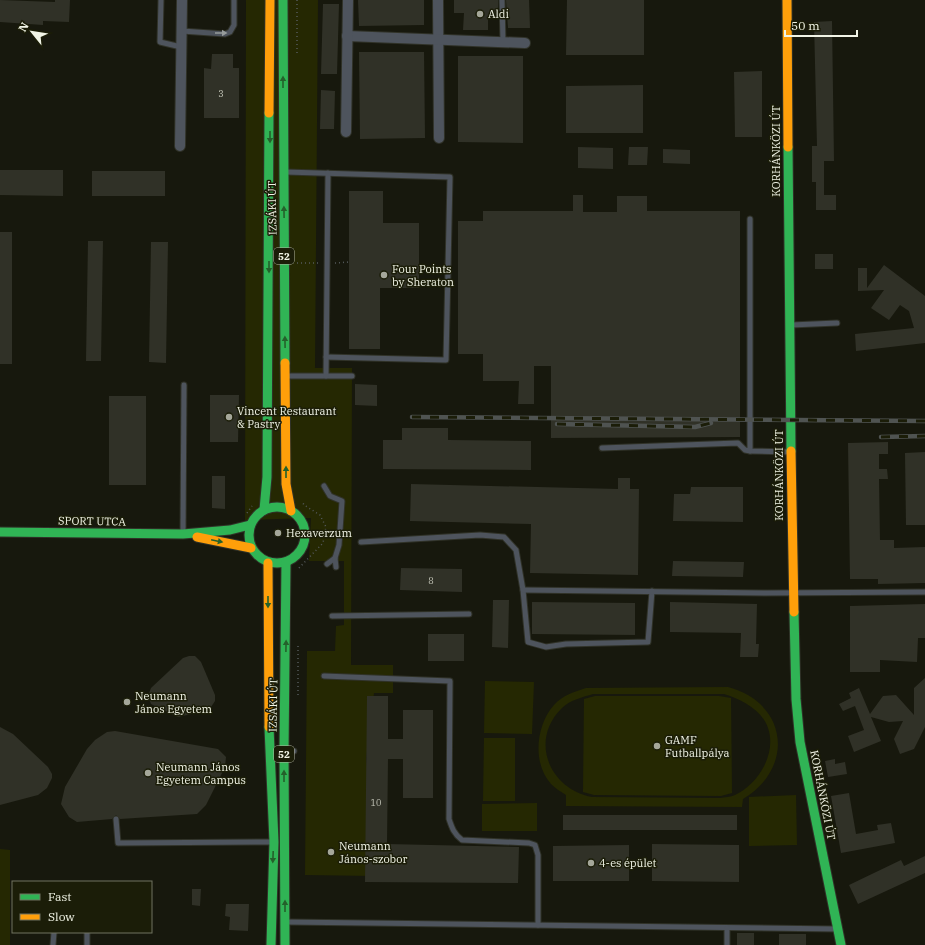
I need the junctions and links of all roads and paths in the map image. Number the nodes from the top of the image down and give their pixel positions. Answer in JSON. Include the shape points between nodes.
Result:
{"nodes":[{"id":1,"x":160,"y":0,"type":"edge"},
{"id":2,"x":182,"y":0,"type":"edge"},
{"id":3,"x":234,"y":0,"type":"edge"},
{"id":4,"x":270,"y":0,"type":"edge"},
{"id":5,"x":283,"y":0,"type":"edge"},
{"id":6,"x":348,"y":0,"type":"edge"},
{"id":7,"x":438,"y":0,"type":"edge"},
{"id":8,"x":502,"y":0,"type":"edge"},
{"id":9,"x":787,"y":0,"type":"edge"},
{"id":10,"x":182,"y":31,"type":"junction"},
{"id":11,"x":348,"y":36,"type":"junction"},
{"id":12,"x":438,"y":40,"type":"junction"},
{"id":13,"x":503,"y":42,"type":"junction"},
{"id":14,"x":524,"y":43,"type":"dead end"},
{"id":15,"x":182,"y":47,"type":"junction"},
{"id":16,"x":346,"y":132,"type":"dead end"},
{"id":17,"x":439,"y":138,"type":"dead end"},
{"id":18,"x":180,"y":146,"type":"dead end"},
{"id":19,"x":283,"y":172,"type":"junction"},
{"id":20,"x":328,"y":173,"type":"junction"},
{"id":21,"x":750,"y":219,"type":"dead end"},
{"id":22,"x":292,"y":263,"type":"dead end"},
{"id":23,"x":316,"y":263,"type":"dead end"},
{"id":24,"x":837,"y":323,"type":"dead end"},
{"id":25,"x":790,"y":325,"type":"junction"},
{"id":26,"x":326,"y":357,"type":"junction"},
{"id":27,"x":285,"y":376,"type":"junction"},
{"id":28,"x":326,"y":376,"type":"junction"},
{"id":29,"x":352,"y":376,"type":"dead end"},
{"id":30,"x":184,"y":385,"type":"dead end"},
{"id":31,"x":602,"y":448,"type":"dead end"},
{"id":32,"x":750,"y":451,"type":"junction"},
{"id":33,"x":791,"y":452,"type":"junction"},
{"id":34,"x":324,"y":486,"type":"dead end"},
{"id":35,"x":255,"y":502,"type":"dead end"},
{"id":36,"x":264,"y":510,"type":"junction"},
{"id":37,"x":291,"y":511,"type":"junction"},
{"id":38,"x":243,"y":517,"type":"dead end"},
{"id":39,"x":250,"y":526,"type":"junction"},
{"id":40,"x":0,"y":532,"type":"edge"},
{"id":41,"x":183,"y":534,"type":"junction"},
{"id":42,"x":361,"y":542,"type":"dead end"},
{"id":43,"x":251,"y":548,"type":"junction"},
{"id":44,"x":335,"y":558,"type":"junction"},
{"id":45,"x":286,"y":562,"type":"junction"},
{"id":46,"x":268,"y":563,"type":"junction"},
{"id":47,"x":327,"y":564,"type":"dead end"},
{"id":48,"x":336,"y":567,"type":"dead end"},
{"id":49,"x":523,"y":590,"type":"junction"},
{"id":50,"x":652,"y":591,"type":"junction"},
{"id":51,"x":925,"y":592,"type":"edge"},
{"id":52,"x":793,"y":593,"type":"junction"},
{"id":53,"x":469,"y":614,"type":"dead end"},
{"id":54,"x":332,"y":616,"type":"dead end"},
{"id":55,"x":324,"y":676,"type":"dead end"},
{"id":56,"x":268,"y":729,"type":"junction"},
{"id":57,"x":284,"y":751,"type":"junction"},
{"id":58,"x":294,"y":751,"type":"dead end"},
{"id":59,"x":116,"y":819,"type":"dead end"},
{"id":60,"x":274,"y":842,"type":"junction"},
{"id":61,"x":271,"y":922,"type":"junction"},
{"id":62,"x":285,"y":922,"type":"junction"},
{"id":63,"x":538,"y":925,"type":"junction"},
{"id":64,"x":727,"y":928,"type":"junction"},
{"id":65,"x":838,"y":929,"type":"junction"},
{"id":66,"x":54,"y":933,"type":"edge"},
{"id":67,"x":87,"y":933,"type":"edge"},
{"id":68,"x":54,"y":945,"type":"edge"},
{"id":69,"x":87,"y":945,"type":"edge"},
{"id":70,"x":271,"y":945,"type":"edge"},
{"id":71,"x":285,"y":945,"type":"edge"},
{"id":72,"x":727,"y":945,"type":"edge"},
{"id":73,"x":841,"y":945,"type":"edge"}],
"edges":[{"from":1,"to":15,"type":"lane","via":[[160,42]]},
{"from":2,"to":10,"type":"street"},
{"from":10,"to":3,"type":"lane","one_way":true,"via":[[225,34],[230,32],[234,25]]},
{"from":4,"to":36,"type":"main road","name":"IZSÁKI ÚT","number":"52","one_way":true,"via":[[267,477]]},
{"from":19,"to":5,"type":"main road","name":"IZSÁKI ÚT","number":"52","one_way":true},
{"from":6,"to":11,"type":"street"},
{"from":7,"to":12,"type":"street"},
{"from":8,"to":13,"type":"lane"},
{"from":9,"to":25,"type":"main road","name":"KORHÁNKÖZI ÚT"},
{"from":10,"to":15,"type":"street"},
{"from":11,"to":12,"type":"street"},
{"from":11,"to":16,"type":"street"},
{"from":12,"to":13,"type":"street"},
{"from":12,"to":17,"type":"street"},
{"from":13,"to":14,"type":"street"},
{"from":15,"to":18,"type":"street"},
{"from":19,"to":20,"type":"lane"},
{"from":27,"to":19,"type":"main road","name":"IZSÁKI ÚT","number":"52","one_way":true},
{"from":20,"to":26,"type":"lane"},
{"from":20,"to":26,"type":"lane","via":[[450,177],[446,360]]},
{"from":21,"to":32,"type":"lane"},
{"from":22,"to":23,"type":"path"},
{"from":24,"to":25,"type":"lane"},
{"from":25,"to":33,"type":"main road","name":"KORHÁNKÖZI ÚT"},
{"from":26,"to":28,"type":"lane"},
{"from":27,"to":28,"type":"lane"},
{"from":37,"to":27,"type":"main road","name":"IZSÁKI ÚT","number":"52","one_way":true,"via":[[286,484]]},
{"from":28,"to":29,"type":"lane"},
{"from":30,"to":41,"type":"lane"},
{"from":31,"to":32,"type":"lane","via":[[738,443]]},
{"from":32,"to":33,"type":"lane"},
{"from":33,"to":52,"type":"main road","name":"KORHÁNKÖZI ÚT"},
{"from":34,"to":44,"type":"lane","via":[[330,496],[342,501],[339,545]]},
{"from":35,"to":38,"type":"path"},
{"from":36,"to":37,"type":"main road","via":[[280,507]]},
{"from":36,"to":39,"type":"main road","via":[[254,518]]},
{"from":37,"to":45,"type":"main road","via":[[304,527],[305,542],[298,554]]},
{"from":39,"to":41,"type":"main road"},
{"from":39,"to":43,"type":"main road","via":[[248,537]]},
{"from":40,"to":41,"type":"main road","name":"SPORT UTCA"},
{"from":41,"to":43,"type":"main road","one_way":true},
{"from":42,"to":49,"type":"lane","via":[[480,535],[504,537],[516,550]]},
{"from":43,"to":46,"type":"main road","via":[[258,557]]},
{"from":44,"to":47,"type":"lane"},
{"from":44,"to":48,"type":"lane"},
{"from":45,"to":46,"type":"main road"},
{"from":57,"to":45,"type":"main road","name":"IZSÁKI ÚT","number":"52","one_way":true},
{"from":46,"to":56,"type":"main road","name":"IZSÁKI ÚT","number":"52","one_way":true},
{"from":49,"to":50,"type":"lane"},
{"from":49,"to":50,"type":"lane","via":[[528,642],[546,647],[566,644],[648,642]]},
{"from":50,"to":52,"type":"lane"},
{"from":51,"to":52,"type":"lane"},
{"from":52,"to":65,"type":"main road","name":"KORHÁNKÖZI ÚT","via":[[796,700],[800,742]]},
{"from":53,"to":54,"type":"lane"},
{"from":55,"to":63,"type":"lane","via":[[450,681],[451,827],[462,840],[535,845],[538,855]]},
{"from":56,"to":57,"type":"lane","via":[[276,746]]},
{"from":56,"to":60,"type":"main road","name":"IZSÁKI ÚT","number":"52"},
{"from":57,"to":58,"type":"lane"},
{"from":62,"to":57,"type":"main road","name":"IZSÁKI ÚT","number":"52","one_way":true},
{"from":59,"to":60,"type":"lane","via":[[118,843]]},
{"from":60,"to":61,"type":"main road","name":"IZSÁKI ÚT","number":"52","one_way":true},
{"from":61,"to":62,"type":"lane"},
{"from":61,"to":70,"type":"main road","name":"IZSÁKI ÚT","number":"52"},
{"from":62,"to":63,"type":"lane"},
{"from":62,"to":71,"type":"main road","name":"IZSÁKI ÚT","number":"52"},
{"from":63,"to":64,"type":"lane"},
{"from":64,"to":65,"type":"lane"},
{"from":64,"to":72,"type":"lane"},
{"from":65,"to":73,"type":"main road","name":"KORHÁNKÖZI ÚT"},
{"from":66,"to":68,"type":"lane"},
{"from":67,"to":69,"type":"lane"}]}
